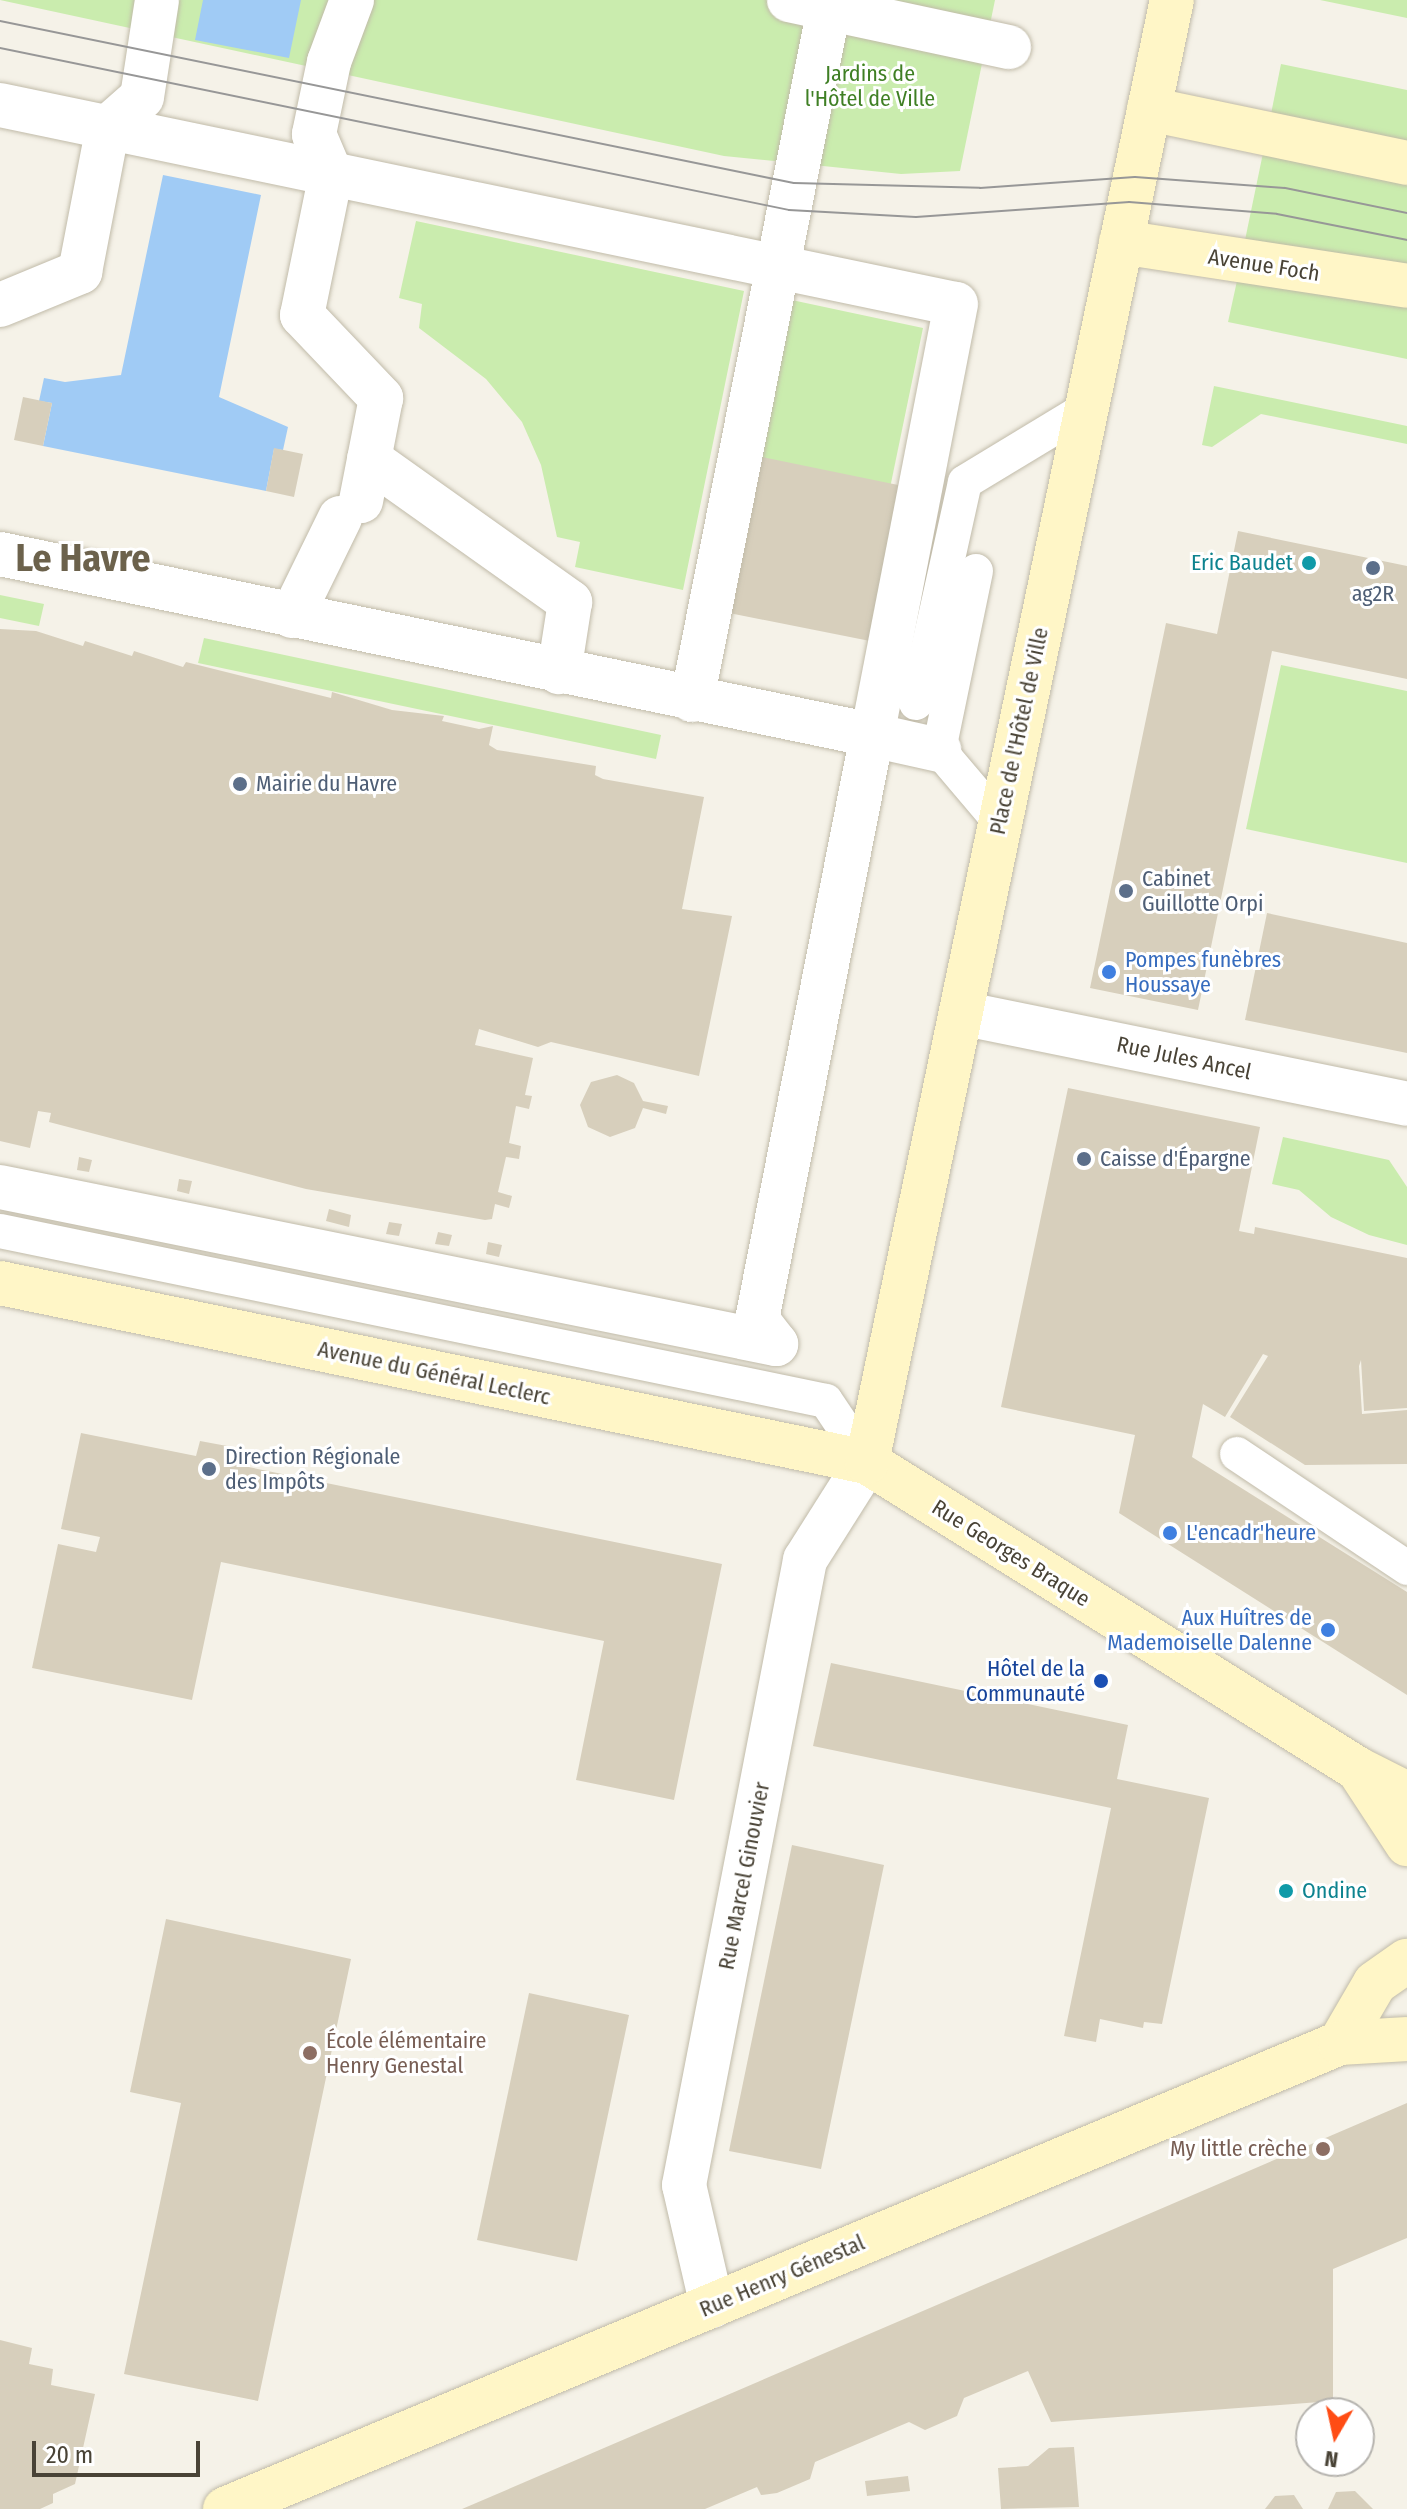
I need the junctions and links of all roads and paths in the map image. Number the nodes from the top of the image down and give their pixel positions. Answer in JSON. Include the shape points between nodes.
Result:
{"nodes":[{"id":1,"x":157,"y":0,"type":"edge"},
{"id":2,"x":352,"y":0,"type":"edge"},
{"id":3,"x":1172,"y":0,"type":"edge"},
{"id":4,"x":809,"y":4,"type":"edge"},
{"id":5,"x":1009,"y":47,"type":"dead end"},
{"id":6,"x":0,"y":105,"type":"edge"},
{"id":7,"x":1149,"y":109,"type":"junction"},
{"id":8,"x":108,"y":127,"type":"junction"},
{"id":9,"x":1407,"y":163,"type":"edge"},
{"id":10,"x":331,"y":174,"type":"junction"},
{"id":11,"x":1121,"y":242,"type":"junction"},
{"id":12,"x":775,"y":266,"type":"junction"},
{"id":13,"x":1407,"y":286,"type":"edge"},
{"id":14,"x":0,"y":305,"type":"edge"},
{"id":15,"x":1087,"y":408,"type":"junction"},
{"id":16,"x":369,"y":459,"type":"junction"},
{"id":17,"x":0,"y":554,"type":"edge"},
{"id":18,"x":976,"y":571,"type":"dead end"},
{"id":19,"x":292,"y":616,"type":"junction"},
{"id":20,"x":559,"y":672,"type":"junction"},
{"id":21,"x":692,"y":700,"type":"junction"},
{"id":22,"x":916,"y":703,"type":"dead end"},
{"id":23,"x":872,"y":735,"type":"junction"},
{"id":24,"x":939,"y":750,"type":"junction"},
{"id":25,"x":1000,"y":822,"type":"junction"},
{"id":26,"x":961,"y":1013,"type":"junction"},
{"id":27,"x":1407,"y":1104,"type":"edge"},
{"id":28,"x":0,"y":1187,"type":"edge"},
{"id":29,"x":0,"y":1231,"type":"edge"},
{"id":30,"x":0,"y":1283,"type":"edge"},
{"id":31,"x":1237,"y":1454,"type":"dead end"},
{"id":32,"x":867,"y":1462,"type":"junction"},
{"id":33,"x":1407,"y":1568,"type":"edge"},
{"id":34,"x":1358,"y":1769,"type":"junction"},
{"id":35,"x":1407,"y":1794,"type":"edge"},
{"id":36,"x":1407,"y":1844,"type":"edge"},
{"id":37,"x":1407,"y":1961,"type":"edge"},
{"id":38,"x":1407,"y":2039,"type":"edge"},
{"id":39,"x":1340,"y":2043,"type":"junction"},
{"id":40,"x":712,"y":2306,"type":"junction"},
{"id":41,"x":225,"y":2509,"type":"edge"}],
"edges":[{"from":1,"to":8,"type":"street","via":[[142,97]]},
{"from":2,"to":10,"type":"street","via":[[329,62],[314,134]]},
{"from":3,"to":7,"type":"street","name":"Place de l'Hôtel de Ville"},
{"from":4,"to":5,"type":"street"},
{"from":4,"to":12,"type":"street"},
{"from":6,"to":8,"type":"street"},
{"from":7,"to":9,"type":"street"},
{"from":7,"to":11,"type":"street","name":"Place de l'Hôtel de Ville"},
{"from":8,"to":10,"type":"street"},
{"from":8,"to":14,"type":"street","via":[[80,272]]},
{"from":10,"to":12,"type":"street"},
{"from":10,"to":16,"type":"street","via":[[302,315],[381,398]]},
{"from":11,"to":13,"type":"street","name":"Avenue Foch"},
{"from":11,"to":15,"type":"street","name":"Place de l'Hôtel de Ville"},
{"from":12,"to":21,"type":"street"},
{"from":12,"to":23,"type":"street","via":[[956,304]]},
{"from":15,"to":22,"type":"lane","via":[[965,482]]},
{"from":15,"to":25,"type":"street","name":"Place de l'Hôtel de Ville"},
{"from":16,"to":19,"type":"street","via":[[350,510]]},
{"from":16,"to":20,"type":"street","via":[[570,602]]},
{"from":17,"to":19,"type":"street"},
{"from":18,"to":24,"type":"lane"},
{"from":19,"to":20,"type":"street"},
{"from":20,"to":21,"type":"street"},
{"from":21,"to":23,"type":"street"},
{"from":23,"to":24,"type":"street"},
{"from":23,"to":28,"type":"street","via":[[757,1320],[776,1344]]},
{"from":24,"to":25,"type":"lane"},
{"from":25,"to":26,"type":"street","name":"Place de l'Hôtel de Ville"},
{"from":26,"to":27,"type":"street","name":"Rue Jules Ancel"},
{"from":26,"to":32,"type":"street","name":"Place de l'Hôtel de Ville"},
{"from":29,"to":32,"type":"lane","via":[[826,1401]]},
{"from":30,"to":32,"type":"street","name":"Avenue du Général Leclerc"},
{"from":31,"to":33,"type":"lane"},
{"from":32,"to":34,"type":"street","name":"Rue Georges Braque"},
{"from":32,"to":40,"type":"street","name":"Rue Marcel Ginouvier","via":[[805,1560],[684,2185]]},
{"from":34,"to":35,"type":"street","name":"Rue Georges Braque"},
{"from":34,"to":36,"type":"street","name":"Rue Georges Braque"},
{"from":37,"to":39,"type":"street","via":[[1375,1983]]},
{"from":38,"to":39,"type":"street","name":"Rue Henry Génestal"},
{"from":39,"to":40,"type":"street","name":"Rue Henry Génestal"},
{"from":40,"to":41,"type":"street","name":"Rue Henry Génestal"}]}
